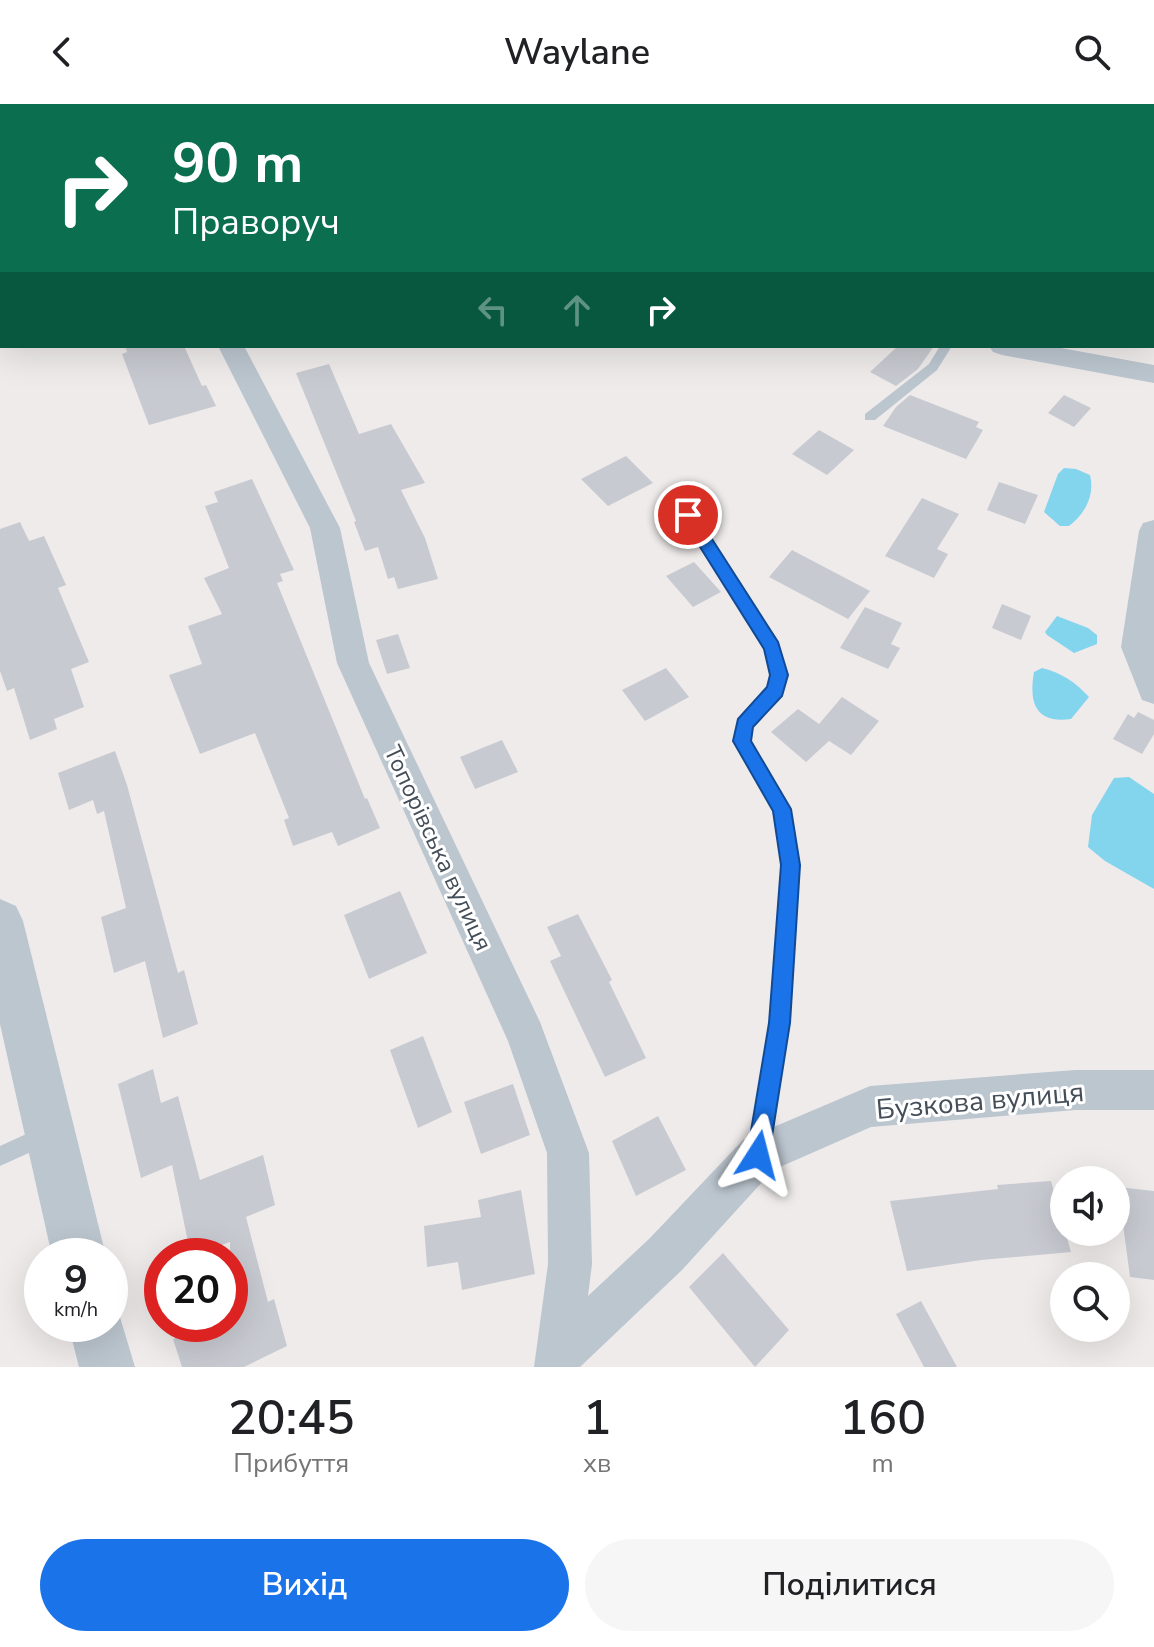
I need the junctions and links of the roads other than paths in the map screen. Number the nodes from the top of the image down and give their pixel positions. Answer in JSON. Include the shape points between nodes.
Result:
{"nodes":[{"id":1,"x":232,"y":348,"type":"edge"},
{"id":2,"x":945,"y":348,"type":"edge"},
{"id":3,"x":1013,"y":348,"type":"edge"},
{"id":4,"x":1154,"y":374,"type":"edge"},
{"id":5,"x":870,"y":417,"type":"dead end"},
{"id":6,"x":688,"y":515,"type":"dead end"},
{"id":7,"x":1154,"y":531,"type":"edge"},
{"id":8,"x":1154,"y":690,"type":"edge"},
{"id":9,"x":0,"y":921,"type":"edge"},
{"id":10,"x":1154,"y":1090,"type":"edge"},
{"id":11,"x":49,"y":1134,"type":"junction"},
{"id":12,"x":758,"y":1155,"type":"junction"},
{"id":13,"x":0,"y":1156,"type":"edge"},
{"id":14,"x":75,"y":1238,"type":"edge"},
{"id":15,"x":101,"y":1342,"type":"edge"},
{"id":16,"x":559,"y":1359,"type":"edge"},
{"id":17,"x":107,"y":1367,"type":"edge"}],
"edges":[{"from":1,"to":16,"type":"street","name":"Топорівська вулиця","via":[[325,528],[353,663],[526,1036],[568,1153],[570,1264]]},
{"from":2,"to":5,"type":"lane","via":[[916,383]]},
{"from":3,"to":4,"type":"street"},
{"from":6,"to":12,"type":"lane","via":[[772,647],[779,675],[775,690],[744,724],[742,741],[782,809],[790,865],[780,1023]]},
{"from":7,"to":8,"type":"street","via":[[1137,647]]},
{"from":9,"to":11,"type":"street"},
{"from":10,"to":12,"type":"street","name":"Бузкова вулиця","via":[[1075,1090],[870,1107]]},
{"from":11,"to":13,"type":"lane"},
{"from":11,"to":14,"type":"street"},
{"from":12,"to":16,"type":"street","name":"Бузкова вулиця"},
{"from":15,"to":17,"type":"street"}]}
